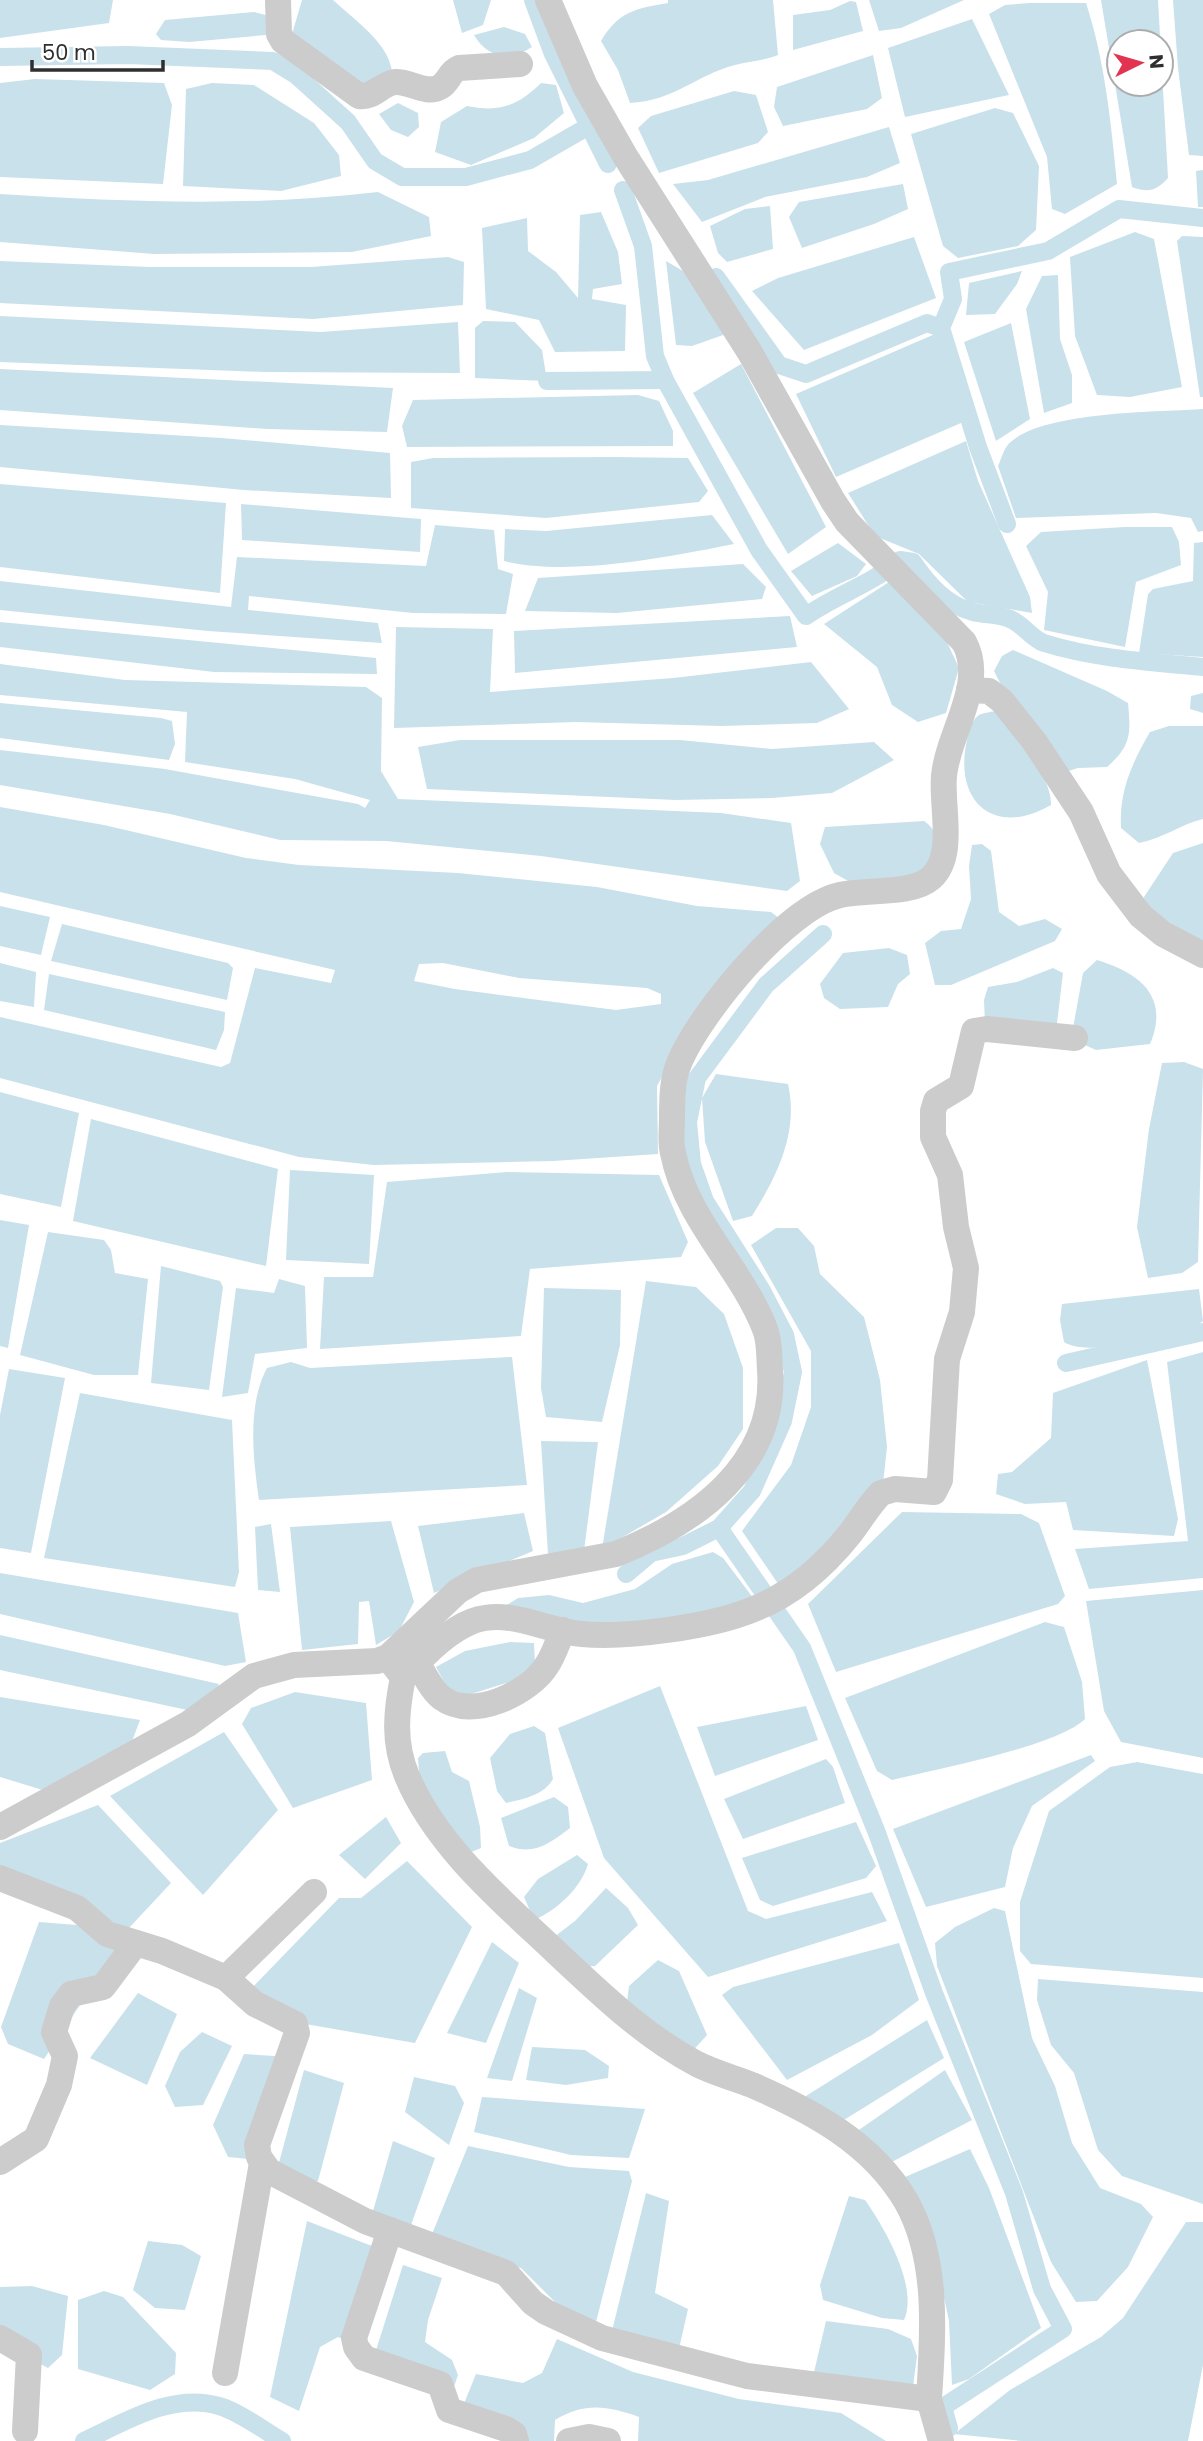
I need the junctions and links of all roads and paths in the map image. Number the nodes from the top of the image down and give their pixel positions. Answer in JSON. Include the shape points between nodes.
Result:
{"nodes":[{"id":1,"x":278,"y":0,"type":"edge"},
{"id":2,"x":548,"y":0,"type":"edge"},
{"id":3,"x":520,"y":64,"type":"dead end"},
{"id":4,"x":969,"y":690,"type":"junction"},
{"id":5,"x":1203,"y":955,"type":"edge"},
{"id":6,"x":1075,"y":1038,"type":"dead end"},
{"id":7,"x":563,"y":1630,"type":"junction"},
{"id":8,"x":402,"y":1666,"type":"junction"},
{"id":9,"x":0,"y":1827,"type":"edge"},
{"id":10,"x":0,"y":1878,"type":"edge"},
{"id":11,"x":314,"y":1892,"type":"dead end"},
{"id":12,"x":136,"y":1943,"type":"junction"},
{"id":13,"x":226,"y":1978,"type":"junction"},
{"id":14,"x":0,"y":2162,"type":"edge"},
{"id":15,"x":262,"y":2163,"type":"junction"},
{"id":16,"x":390,"y":2230,"type":"junction"},
{"id":17,"x":0,"y":2338,"type":"edge"},
{"id":18,"x":225,"y":2373,"type":"dead end"},
{"id":19,"x":929,"y":2399,"type":"junction"},
{"id":20,"x":25,"y":2431,"type":"dead end"},
{"id":21,"x":516,"y":2441,"type":"edge"},
{"id":22,"x":569,"y":2441,"type":"edge"},
{"id":23,"x":608,"y":2441,"type":"edge"},
{"id":24,"x":941,"y":2441,"type":"edge"}],
"edges":[{"from":1,"to":3,"type":"street","via":[[283,41],[359,96],[394,82],[436,89],[452,70]]},
{"from":2,"to":4,"type":"street","via":[[585,86],[742,339],[833,501],[964,642],[971,655]]},
{"from":4,"to":5,"type":"street","via":[[989,691],[1002,701],[1034,741],[1081,812],[1109,874],[1142,916],[1163,934]]},
{"from":4,"to":8,"type":"street","via":[[944,776],[940,868],[930,880],[916,886],[829,898],[774,937],[751,959],[689,1041],[678,1066],[672,1094],[672,1151],[680,1178],[767,1333],[771,1387],[761,1438],[710,1502],[616,1554],[477,1580],[457,1591]]},
{"from":6,"to":7,"type":"street","via":[[974,1031],[961,1086],[936,1101],[933,1137],[950,1175],[966,1268],[962,1312],[947,1359],[937,1489],[929,1494],[902,1489],[881,1493],[819,1569],[754,1609],[662,1630],[582,1634]]},
{"from":7,"to":8,"type":"street","via":[[514,1617],[472,1621]]},
{"from":7,"to":8,"type":"street","via":[[547,1666],[529,1685],[487,1704],[461,1706],[441,1698]]},
{"from":8,"to":9,"type":"street","via":[[377,1661],[294,1665],[254,1676],[188,1724]]},
{"from":8,"to":19,"type":"street","via":[[396,1729],[407,1776],[442,1835],[510,1909],[635,2025],[698,2065],[831,2123],[892,2182],[917,2226],[924,2253],[933,2314]]},
{"from":10,"to":12,"type":"street","via":[[77,1908],[107,1934]]},
{"from":11,"to":13,"type":"street"},
{"from":12,"to":13,"type":"street"},
{"from":12,"to":14,"type":"street","via":[[103,1987],[77,1991],[66,1999],[54,2032],[65,2056],[51,2105],[33,2143]]},
{"from":13,"to":15,"type":"street","via":[[255,2004],[295,2024],[298,2030],[258,2141]]},
{"from":15,"to":16,"type":"street","via":[[269,2171]]},
{"from":15,"to":18,"type":"street"},
{"from":16,"to":19,"type":"street","via":[[506,2273],[533,2303],[602,2338],[747,2376]]},
{"from":16,"to":21,"type":"street","via":[[354,2338],[359,2353],[440,2384],[449,2410],[506,2429]]},
{"from":17,"to":20,"type":"street","via":[[29,2355]]},
{"from":19,"to":24,"type":"street"},
{"from":22,"to":23,"type":"street","via":[[589,2437]]}]}
